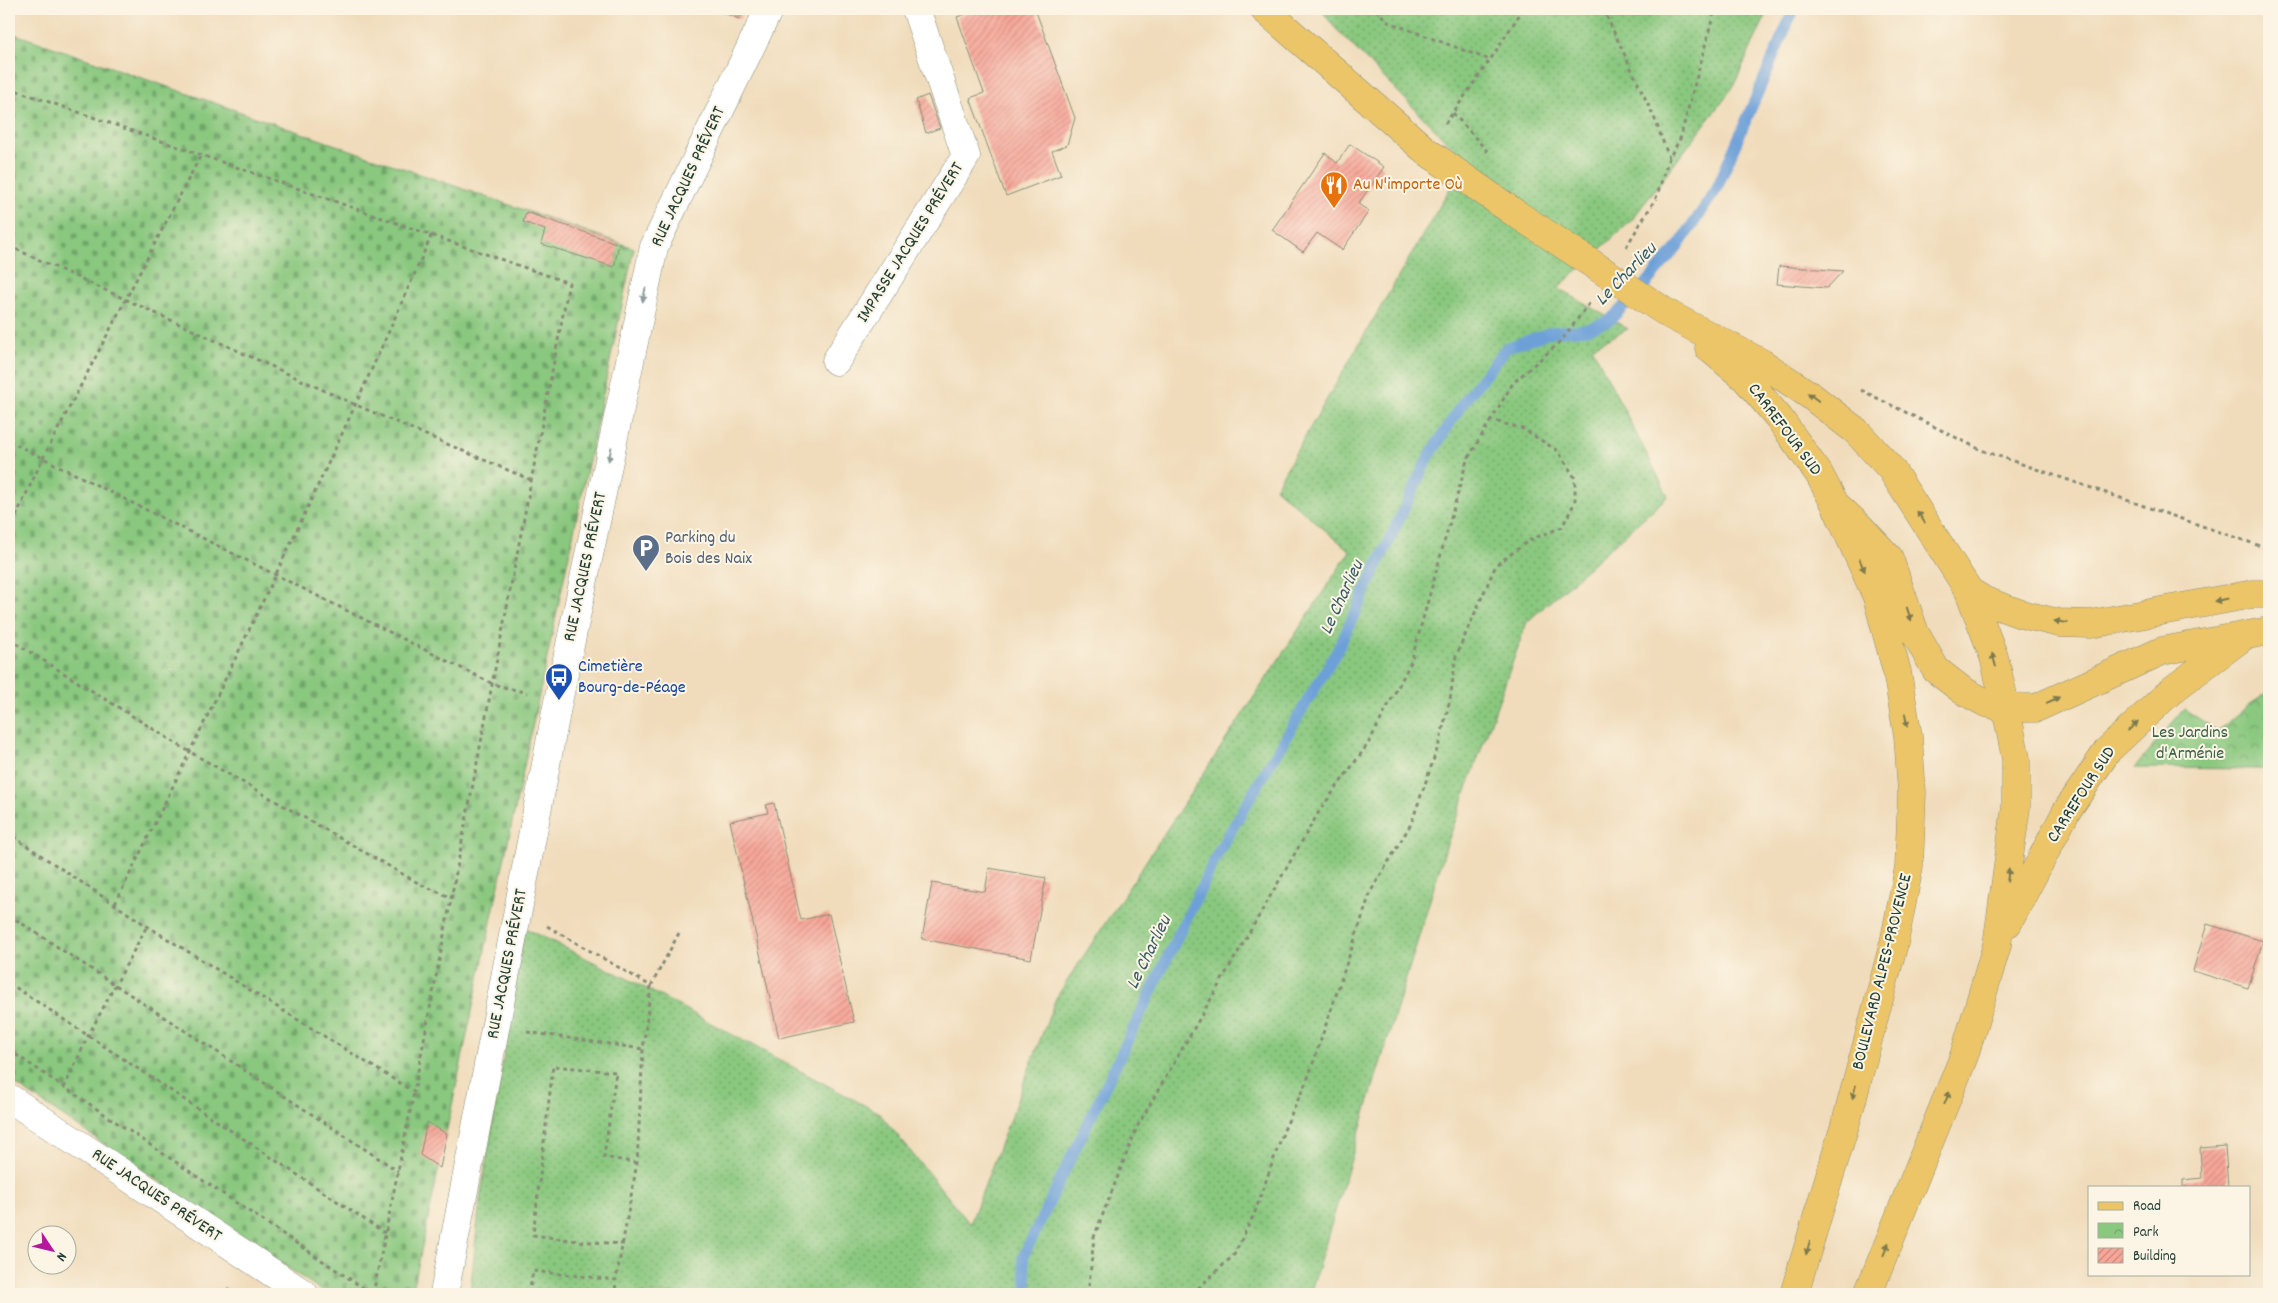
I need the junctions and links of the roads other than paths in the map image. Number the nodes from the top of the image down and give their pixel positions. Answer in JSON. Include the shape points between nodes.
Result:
{"nodes":[{"id":1,"x":769,"y":9,"type":"edge"},
{"id":2,"x":916,"y":9,"type":"edge"},
{"id":3,"x":1264,"y":9,"type":"edge"},
{"id":4,"x":1670,"y":315,"type":"junction"},
{"id":5,"x":836,"y":361,"type":"dead end"},
{"id":6,"x":1835,"y":504,"type":"junction"},
{"id":7,"x":1969,"y":591,"type":"junction"},
{"id":8,"x":2269,"y":594,"type":"edge"},
{"id":9,"x":2258,"y":633,"type":"edge"},
{"id":10,"x":2006,"y":708,"type":"junction"},
{"id":11,"x":1997,"y":945,"type":"junction"},
{"id":12,"x":9,"y":1098,"type":"edge"},
{"id":13,"x":304,"y":1294,"type":"edge"},
{"id":14,"x":444,"y":1294,"type":"edge"},
{"id":15,"x":1794,"y":1294,"type":"edge"},
{"id":16,"x":1868,"y":1294,"type":"edge"}],
"edges":[{"from":1,"to":14,"type":"street","name":"RUE JACQUES PRÉVERT","one_way":true,"via":[[654,247],[558,702]]},
{"from":2,"to":5,"type":"street","name":"IMPASSE JACQUES PRÉVERT","via":[[966,156]]},
{"from":3,"to":4,"type":"main road","bridge":true,"via":[[1426,151]]},
{"from":4,"to":6,"type":"main road","name":"CARREFOUR SUD","via":[[1750,385],[1779,418]]},
{"from":7,"to":4,"type":"main road","name":"CARREFOUR SUD","one_way":true,"via":[[1890,469],[1856,431],[1812,396],[1762,363]]},
{"from":6,"to":10,"type":"main road","name":"CARREFOUR SUD","one_way":true,"via":[[1889,558],[1915,633],[1936,670],[1962,690],[1986,703]]},
{"from":6,"to":15,"type":"main road","name":"BOULEVARD ALPES-PROVENCE","one_way":true,"via":[[1877,597],[1897,672],[1908,736],[1911,782],[1909,866],[1894,944]]},
{"from":8,"to":7,"type":"main road","name":"CARREFOUR SUD","one_way":true,"via":[[2252,594],[2090,624],[2021,614]]},
{"from":10,"to":7,"type":"main road","name":"CARREFOUR SUD","one_way":true,"via":[[1994,657]]},
{"from":10,"to":9,"type":"main road","name":"CARREFOUR SUD","one_way":true,"via":[[2036,708],[2162,651]]},
{"from":11,"to":9,"type":"main road","name":"CARREFOUR SUD","one_way":true,"via":[[2066,812],[2108,750],[2172,690]]},
{"from":11,"to":10,"type":"main road","one_way":true,"via":[[2016,807],[2016,758]]},
{"from":16,"to":11,"type":"main road","one_way":true,"via":[[1964,1056]]},
{"from":12,"to":13,"type":"street","name":"RUE JACQUES PRÉVERT"}]}
